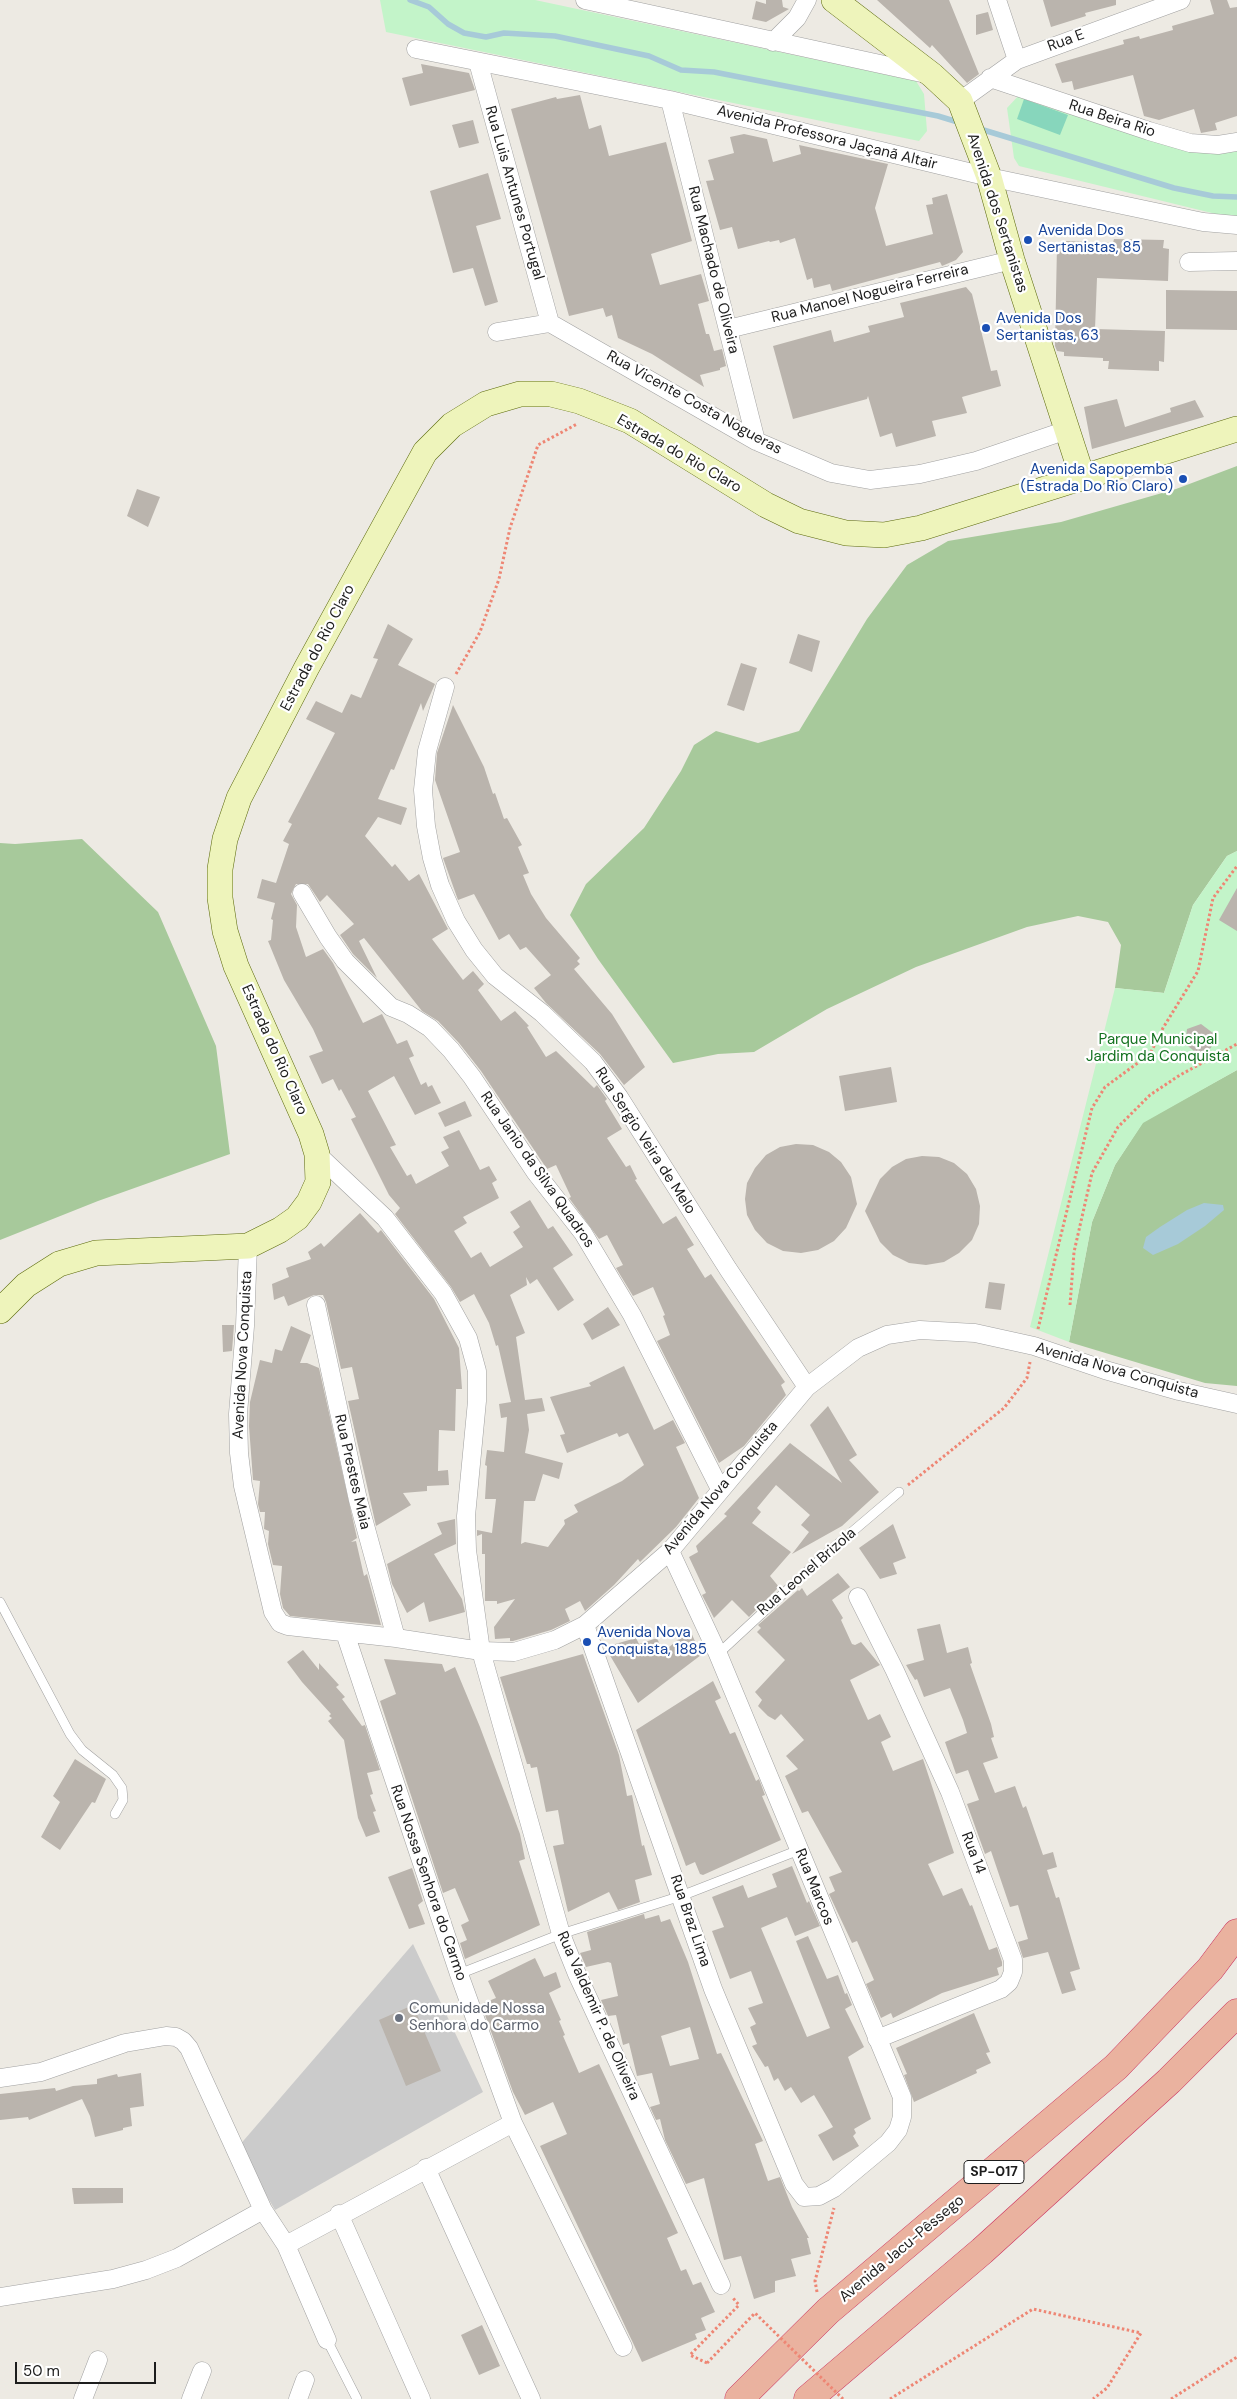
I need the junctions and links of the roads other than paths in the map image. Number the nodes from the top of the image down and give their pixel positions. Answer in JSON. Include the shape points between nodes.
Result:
{"nodes":[{"id":1,"x":584,"y":0,"type":"edge"},
{"id":2,"x":807,"y":0,"type":"edge"},
{"id":3,"x":834,"y":0,"type":"edge"},
{"id":4,"x":997,"y":0,"type":"edge"},
{"id":5,"x":1180,"y":0,"type":"edge"},
{"id":6,"x":773,"y":42,"type":"junction"},
{"id":7,"x":416,"y":49,"type":"dead end"},
{"id":8,"x":1017,"y":60,"type":"junction"},
{"id":9,"x":478,"y":62,"type":"junction"},
{"id":10,"x":932,"y":75,"type":"junction"},
{"id":11,"x":990,"y":78,"type":"junction"},
{"id":12,"x":670,"y":100,"type":"junction"},
{"id":13,"x":962,"y":106,"type":"junction"},
{"id":14,"x":1237,"y":142,"type":"edge"},
{"id":15,"x":989,"y":177,"type":"junction"},
{"id":16,"x":1237,"y":225,"type":"edge"},
{"id":17,"x":1012,"y":260,"type":"junction"},
{"id":18,"x":1237,"y":261,"type":"edge"},
{"id":19,"x":1189,"y":262,"type":"dead end"},
{"id":20,"x":550,"y":323,"type":"junction"},
{"id":21,"x":728,"y":329,"type":"junction"},
{"id":22,"x":497,"y":332,"type":"dead end"},
{"id":23,"x":1237,"y":429,"type":"edge"},
{"id":24,"x":1067,"y":430,"type":"junction"},
{"id":25,"x":756,"y":441,"type":"junction"},
{"id":26,"x":1083,"y":479,"type":"junction"},
{"id":27,"x":445,"y":687,"type":"road end"},
{"id":28,"x":302,"y":893,"type":"dead end"},
{"id":29,"x":317,"y":1154,"type":"junction"},
{"id":30,"x":248,"y":1246,"type":"junction"},
{"id":31,"x":316,"y":1305,"type":"dead end"},
{"id":32,"x":0,"y":1311,"type":"edge"},
{"id":33,"x":808,"y":1387,"type":"junction"},
{"id":34,"x":1237,"y":1404,"type":"edge"},
{"id":35,"x":720,"y":1489,"type":"junction"},
{"id":36,"x":899,"y":1492,"type":"road end"},
{"id":37,"x":670,"y":1551,"type":"junction"},
{"id":38,"x":858,"y":1597,"type":"dead end"},
{"id":39,"x":0,"y":1602,"type":"edge"},
{"id":40,"x":585,"y":1625,"type":"junction"},
{"id":41,"x":345,"y":1633,"type":"junction"},
{"id":42,"x":396,"y":1638,"type":"junction"},
{"id":43,"x":481,"y":1651,"type":"junction"},
{"id":44,"x":718,"y":1654,"type":"junction"},
{"id":45,"x":115,"y":1814,"type":"dead end"},
{"id":46,"x":799,"y":1850,"type":"junction"},
{"id":47,"x":681,"y":1896,"type":"junction"},
{"id":48,"x":1237,"y":1933,"type":"edge"},
{"id":49,"x":560,"y":1934,"type":"junction"},
{"id":50,"x":459,"y":1974,"type":"junction"},
{"id":51,"x":1237,"y":2013,"type":"edge"},
{"id":52,"x":877,"y":2039,"type":"junction"},
{"id":53,"x":0,"y":2078,"type":"edge"},
{"id":54,"x":513,"y":2123,"type":"junction"},
{"id":55,"x":426,"y":2168,"type":"junction"},
{"id":56,"x":826,"y":2192,"type":"joint"},
{"id":57,"x":263,"y":2210,"type":"junction"},
{"id":58,"x":339,"y":2214,"type":"junction"},
{"id":59,"x":286,"y":2245,"type":"junction"},
{"id":60,"x":721,"y":2285,"type":"road end"},
{"id":61,"x":0,"y":2297,"type":"edge"},
{"id":62,"x":327,"y":2340,"type":"joint"},
{"id":63,"x":623,"y":2347,"type":"dead end"},
{"id":64,"x":98,"y":2360,"type":"dead end"},
{"id":65,"x":202,"y":2371,"type":"dead end"},
{"id":66,"x":305,"y":2380,"type":"dead end"},
{"id":67,"x":84,"y":2399,"type":"edge"},
{"id":68,"x":191,"y":2399,"type":"edge"},
{"id":69,"x":298,"y":2399,"type":"edge"},
{"id":70,"x":357,"y":2399,"type":"edge"},
{"id":71,"x":421,"y":2399,"type":"edge"},
{"id":72,"x":531,"y":2399,"type":"edge"},
{"id":73,"x":740,"y":2399,"type":"edge"},
{"id":74,"x":808,"y":2399,"type":"edge"}],
"edges":[{"from":1,"to":6,"type":"street"},
{"from":2,"to":6,"type":"street","via":[[797,18]]},
{"from":3,"to":10,"type":"main road","name":"Avenida dos Sertanistas"},
{"from":4,"to":8,"type":"street"},
{"from":5,"to":8,"type":"street","name":"Rua E"},
{"from":6,"to":10,"type":"street"},
{"from":7,"to":9,"type":"street","name":"Avenida Professora Jaçanã Altair"},
{"from":8,"to":11,"type":"street","name":"Rua E"},
{"from":9,"to":12,"type":"street","name":"Avenida Professora Jaçanã Altair"},
{"from":9,"to":20,"type":"street","name":"Rua Luis Antunes Portugal"},
{"from":10,"to":13,"type":"main road","name":"Avenida dos Sertanistas"},
{"from":11,"to":13,"type":"street","name":"Rua E"},
{"from":11,"to":14,"type":"street","name":"Rua Beira Rio","via":[[1190,143],[1218,145]]},
{"from":12,"to":15,"type":"street","name":"Avenida Professora Jaçanã Altair"},
{"from":12,"to":21,"type":"street","name":"Rua Machado de Oliveira"},
{"from":13,"to":15,"type":"main road","name":"Avenida dos Sertanistas"},
{"from":15,"to":16,"type":"street","name":"Avenida Professora Jaçanã Altair","via":[[1203,222]]},
{"from":15,"to":17,"type":"main road","name":"Avenida dos Sertanistas"},
{"from":17,"to":21,"type":"street","name":"Rua Manoel Nogueira Ferreira"},
{"from":17,"to":24,"type":"main road","name":"Avenida dos Sertanistas"},
{"from":18,"to":19,"type":"street"},
{"from":20,"to":22,"type":"street"},
{"from":20,"to":25,"type":"street","name":"Rua Vicente Costa Nogueras"},
{"from":21,"to":25,"type":"street","name":"Rua Machado de Oliveira"},
{"from":23,"to":26,"type":"main road","name":"Estrada do Rio Claro"},
{"from":24,"to":25,"type":"street","name":"Rua Vicente Costa Nogueras","via":[[967,463],[920,474],[870,480],[831,473]]},
{"from":24,"to":26,"type":"main road","name":"Avenida dos Sertanistas"},
{"from":26,"to":29,"type":"main road","name":"Estrada do Rio Claro","via":[[921,528],[884,535],[846,533],[799,521],[766,505],[630,422],[579,401],[551,394],[520,394],[486,404],[452,424],[425,452],[306,667],[240,798],[224,846],[220,898],[225,931],[236,966]]},
{"from":27,"to":33,"type":"street","name":"Rua Sergio Veira de Melo","via":[[427,751],[423,790],[432,858],[456,921],[495,976],[542,1012],[593,1062]]},
{"from":28,"to":35,"type":"street","name":"Rua Janio da Silva Quadros","via":[[345,961],[391,1007],[430,1028],[451,1050],[536,1173],[583,1233],[632,1315]]},
{"from":29,"to":30,"type":"main road","name":"Estrada do Rio Claro","via":[[318,1182],[309,1202],[297,1218]]},
{"from":29,"to":43,"type":"street","name":"Rua Valdemir P. de Oliveira","via":[[385,1218],[407,1244],[443,1293],[468,1338],[477,1370],[477,1401],[466,1516],[467,1542]]},
{"from":30,"to":32,"type":"main road","name":"Estrada do Rio Claro","via":[[96,1253],[59,1264],[26,1285]]},
{"from":30,"to":41,"type":"street","name":"Avenida Nova Conquista","via":[[238,1414],[239,1453],[243,1486],[273,1612],[280,1623],[288,1626]]},
{"from":31,"to":42,"type":"street","name":"Rua Prestes Maia","via":[[358,1500]]},
{"from":33,"to":34,"type":"street","name":"Avenida Nova Conquista","via":[[858,1348],[887,1335],[920,1330],[975,1333],[1034,1346],[1105,1370]]},
{"from":33,"to":35,"type":"street","name":"Avenida Nova Conquista"},
{"from":35,"to":37,"type":"street","name":"Avenida Nova Conquista"},
{"from":36,"to":44,"type":"lane","name":"Rua Leonel Brizola"},
{"from":37,"to":40,"type":"street","name":"Avenida Nova Conquista"},
{"from":37,"to":44,"type":"street","name":"Rua Marcos"},
{"from":38,"to":52,"type":"street","name":"Rua 14","via":[[950,1792],[1013,1960],[1009,1982],[1001,1989]]},
{"from":39,"to":45,"type":"lane","via":[[70,1734],[82,1750],[113,1775],[122,1788],[123,1800]]},
{"from":40,"to":43,"type":"street","name":"Avenida Nova Conquista","via":[[555,1640],[514,1652]]},
{"from":40,"to":47,"type":"street","name":"Rua Braz Lima"},
{"from":41,"to":42,"type":"street","name":"Avenida Nova Conquista"},
{"from":41,"to":50,"type":"street","name":"Rua Nossa Senhora do Carmo"},
{"from":42,"to":43,"type":"street","name":"Avenida Nova Conquista"},
{"from":43,"to":49,"type":"street","name":"Rua Valdemir P. de Oliveira"},
{"from":44,"to":46,"type":"street","name":"Rua Marcos"},
{"from":46,"to":47,"type":"lane"},
{"from":46,"to":52,"type":"street","name":"Rua Marcos"},
{"from":47,"to":49,"type":"lane"},
{"from":47,"to":56,"type":"street","name":"Rua Braz Lima","via":[[712,1989],[794,2184],[804,2197]]},
{"from":48,"to":73,"type":"highway","name":"Avenida Jacu-Pêssego","number":"SP-017","via":[[1210,1969],[1116,2067],[828,2311]]},
{"from":49,"to":50,"type":"lane"},
{"from":49,"to":60,"type":"street","name":"Rua Valdemir P. de Oliveira"},
{"from":50,"to":54,"type":"street","name":"Rua Nossa Senhora do Carmo"},
{"from":51,"to":74,"type":"highway","number":"SP-017","via":[[1169,2081],[982,2252]]},
{"from":52,"to":56,"type":"street","name":"Rua Marcos","via":[[902,2097],[898,2130],[888,2143]]},
{"from":53,"to":57,"type":"street","via":[[41,2072],[125,2043],[176,2037],[189,2048]]},
{"from":54,"to":55,"type":"street"},
{"from":54,"to":63,"type":"street","name":"Rua Nossa Senhora do Carmo"},
{"from":55,"to":58,"type":"street"},
{"from":55,"to":72,"type":"street"},
{"from":57,"to":59,"type":"street"},
{"from":57,"to":61,"type":"street","via":[[177,2258],[146,2270],[113,2279]]},
{"from":58,"to":59,"type":"street"},
{"from":58,"to":71,"type":"street"},
{"from":59,"to":62,"type":"street"},
{"from":62,"to":70,"type":"lane"},
{"from":64,"to":67,"type":"street"},
{"from":65,"to":68,"type":"street"},
{"from":66,"to":69,"type":"street"}]}
